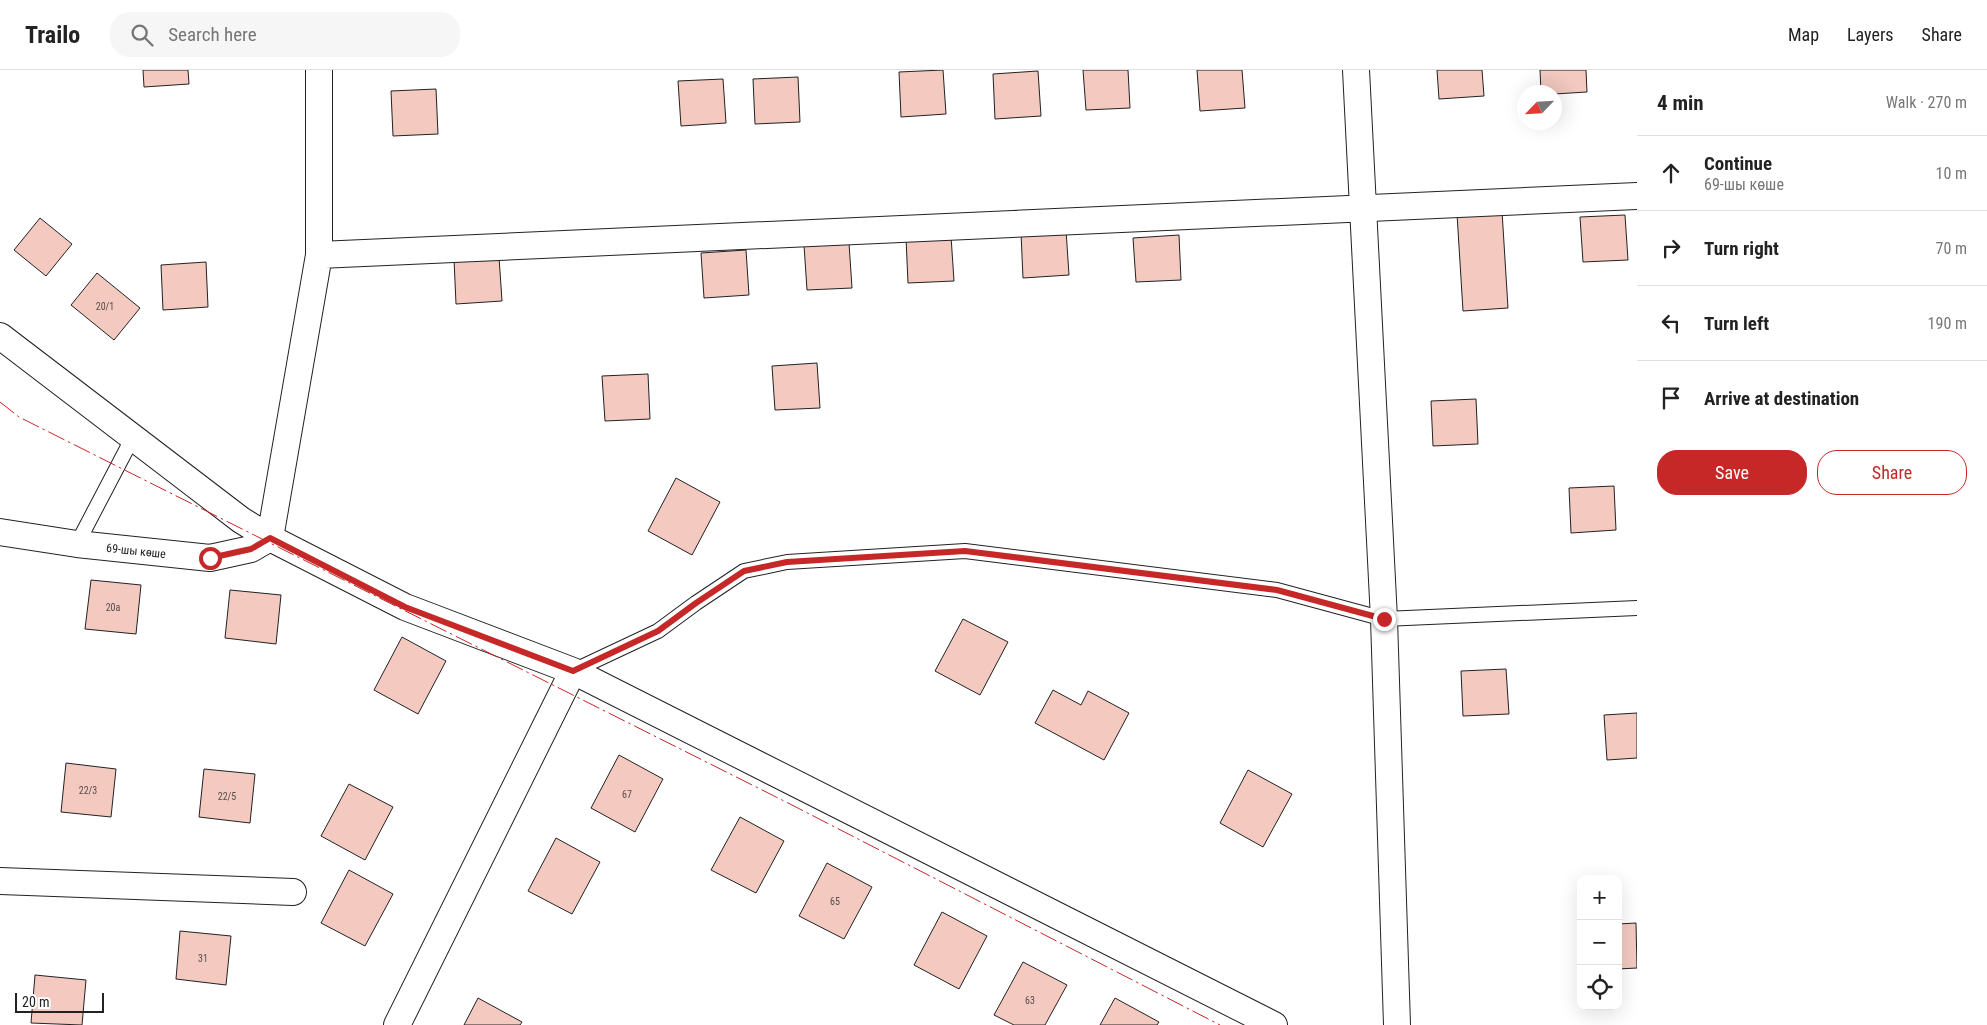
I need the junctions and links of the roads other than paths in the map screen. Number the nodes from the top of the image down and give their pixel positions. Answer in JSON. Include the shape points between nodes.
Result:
{"nodes":[{"id":1,"x":319,"y":70,"type":"edge"},
{"id":2,"x":1356,"y":70,"type":"edge"},
{"id":3,"x":1637,"y":196,"type":"edge"},
{"id":4,"x":1362,"y":209,"type":"junction"},
{"id":5,"x":319,"y":255,"type":"junction"},
{"id":6,"x":0,"y":336,"type":"edge"},
{"id":7,"x":133,"y":436,"type":"junction"},
{"id":8,"x":0,"y":532,"type":"edge"},
{"id":9,"x":270,"y":538,"type":"junction"},
{"id":10,"x":77,"y":544,"type":"junction"},
{"id":11,"x":1637,"y":608,"type":"edge"},
{"id":12,"x":1384,"y":619,"type":"junction"},
{"id":13,"x":573,"y":671,"type":"junction"},
{"id":14,"x":0,"y":881,"type":"edge"},
{"id":15,"x":293,"y":892,"type":"dead end"},
{"id":16,"x":397,"y":1025,"type":"edge"},
{"id":17,"x":1274,"y":1025,"type":"edge"},
{"id":18,"x":1397,"y":1025,"type":"edge"}],
"edges":[{"from":1,"to":5,"type":"street"},
{"from":2,"to":4,"type":"street"},
{"from":3,"to":4,"type":"street"},
{"from":4,"to":5,"type":"street"},
{"from":4,"to":12,"type":"street"},
{"from":5,"to":9,"type":"street"},
{"from":6,"to":7,"type":"street"},
{"from":7,"to":9,"type":"street","via":[[241,520]]},
{"from":7,"to":10,"type":"lane"},
{"from":8,"to":10,"type":"street","name":"69-шы көше"},
{"from":9,"to":10,"type":"street","name":"69-шы көше","via":[[251,549],[210,558]]},
{"from":9,"to":13,"type":"street","via":[[405,607]]},
{"from":11,"to":12,"type":"lane"},
{"from":12,"to":13,"type":"lane","via":[[1277,590],[965,551],[787,562],[744,571],[658,631]]},
{"from":12,"to":18,"type":"street"},
{"from":13,"to":16,"type":"street"},
{"from":13,"to":17,"type":"street"},
{"from":14,"to":15,"type":"street"}]}
